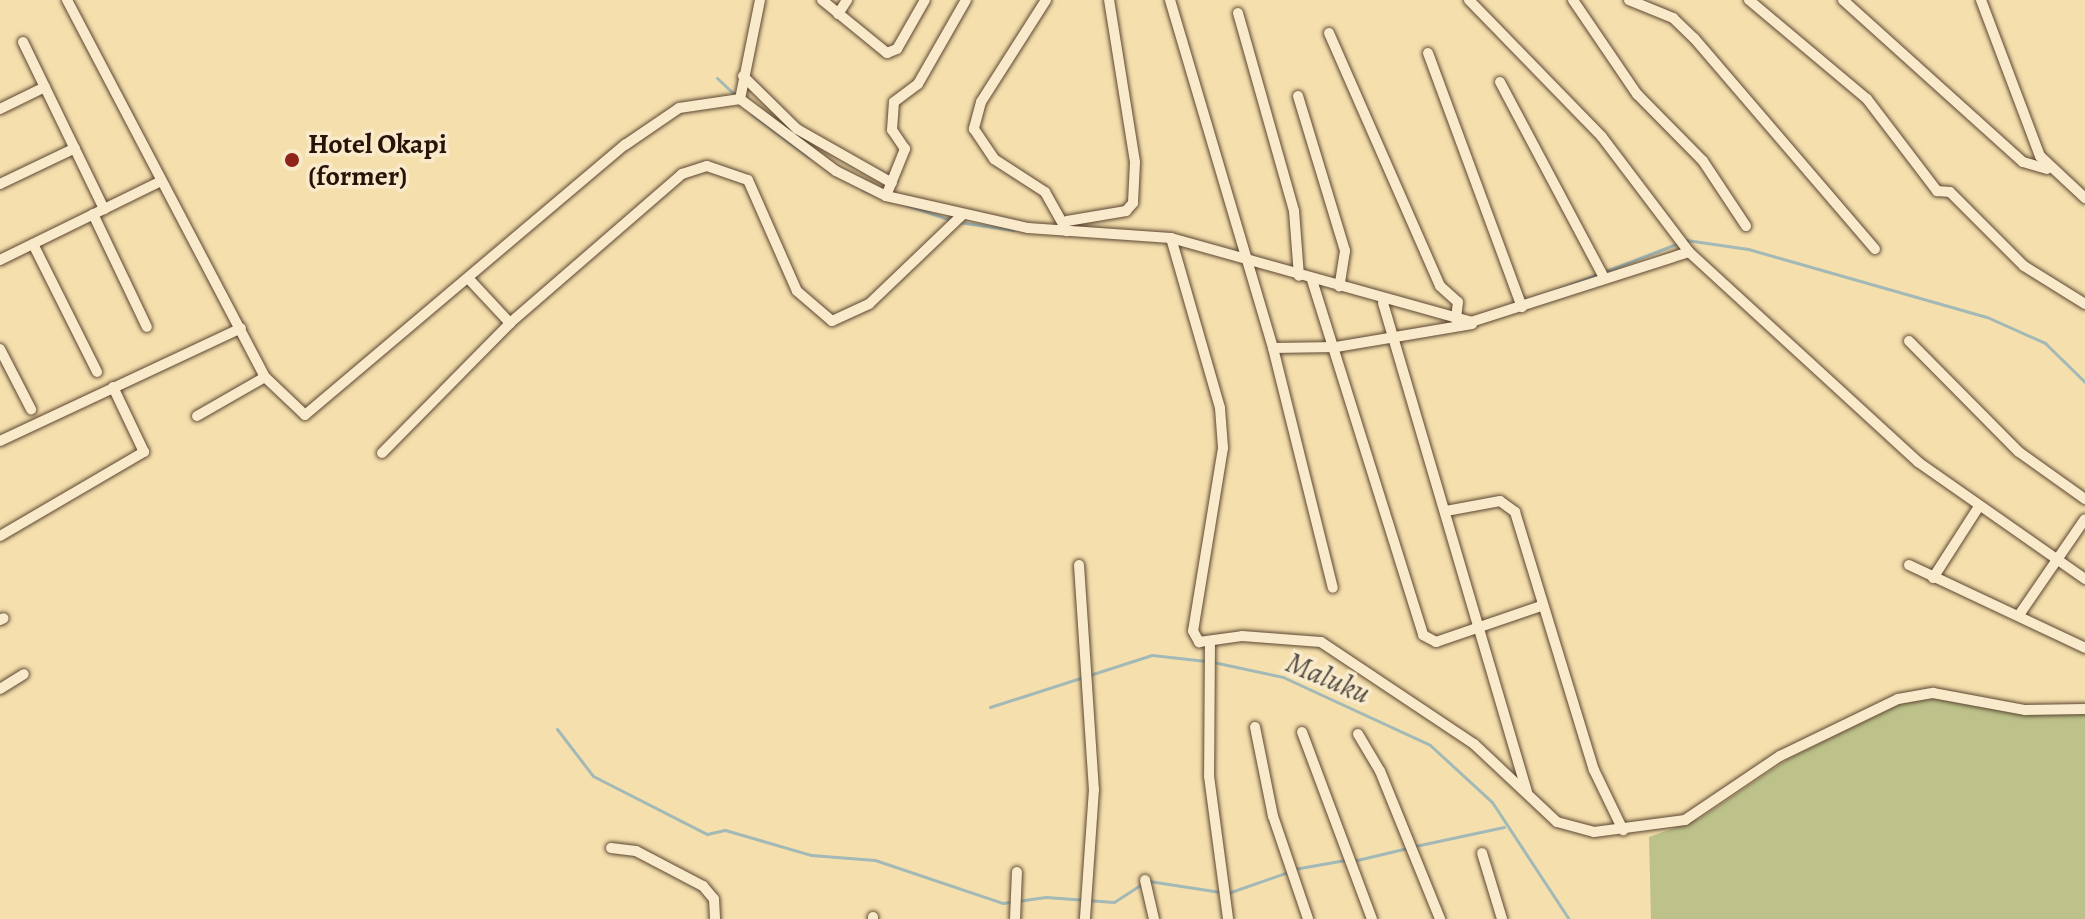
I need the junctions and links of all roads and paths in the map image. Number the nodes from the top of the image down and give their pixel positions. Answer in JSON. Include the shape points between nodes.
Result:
{"nodes":[{"id":1,"x":67,"y":0,"type":"edge"},
{"id":2,"x":760,"y":0,"type":"edge"},
{"id":3,"x":822,"y":0,"type":"edge"},
{"id":4,"x":847,"y":0,"type":"edge"},
{"id":5,"x":925,"y":0,"type":"edge"},
{"id":6,"x":966,"y":0,"type":"edge"},
{"id":7,"x":1046,"y":0,"type":"edge"},
{"id":8,"x":1109,"y":0,"type":"edge"},
{"id":9,"x":1170,"y":0,"type":"edge"},
{"id":10,"x":1469,"y":0,"type":"edge"},
{"id":11,"x":1573,"y":0,"type":"edge"},
{"id":12,"x":1629,"y":0,"type":"edge"},
{"id":13,"x":1749,"y":0,"type":"edge"},
{"id":14,"x":1843,"y":0,"type":"edge"},
{"id":15,"x":1981,"y":0,"type":"edge"},
{"id":16,"x":1238,"y":13,"type":"dead end"},
{"id":17,"x":838,"y":14,"type":"junction"},
{"id":18,"x":1329,"y":33,"type":"dead end"},
{"id":19,"x":23,"y":42,"type":"dead end"},
{"id":20,"x":1428,"y":53,"type":"dead end"},
{"id":21,"x":743,"y":76,"type":"junction"},
{"id":22,"x":1500,"y":82,"type":"dead end"},
{"id":23,"x":45,"y":87,"type":"junction"},
{"id":24,"x":1298,"y":96,"type":"dead end"},
{"id":25,"x":735,"y":100,"type":"junction"},
{"id":26,"x":770,"y":108,"type":"junction"},
{"id":27,"x":0,"y":109,"type":"edge"},
{"id":28,"x":760,"y":120,"type":"junction"},
{"id":29,"x":75,"y":148,"type":"junction"},
{"id":30,"x":2047,"y":169,"type":"junction"},
{"id":31,"x":159,"y":182,"type":"junction"},
{"id":32,"x":0,"y":184,"type":"edge"},
{"id":33,"x":892,"y":184,"type":"junction"},
{"id":34,"x":886,"y":196,"type":"junction"},
{"id":35,"x":2085,"y":198,"type":"edge"},
{"id":36,"x":104,"y":209,"type":"junction"},
{"id":37,"x":93,"y":214,"type":"junction"},
{"id":38,"x":962,"y":215,"type":"junction"},
{"id":39,"x":1067,"y":226,"type":"junction"},
{"id":40,"x":1746,"y":226,"type":"dead end"},
{"id":41,"x":1171,"y":238,"type":"junction"},
{"id":42,"x":33,"y":244,"type":"junction"},
{"id":43,"x":1875,"y":249,"type":"dead end"},
{"id":44,"x":1689,"y":252,"type":"junction"},
{"id":45,"x":1244,"y":258,"type":"junction"},
{"id":46,"x":0,"y":260,"type":"edge"},
{"id":47,"x":1299,"y":276,"type":"junction"},
{"id":48,"x":468,"y":278,"type":"junction"},
{"id":49,"x":1604,"y":278,"type":"junction"},
{"id":50,"x":1312,"y":280,"type":"junction"},
{"id":51,"x":1339,"y":287,"type":"junction"},
{"id":52,"x":1383,"y":303,"type":"junction"},
{"id":53,"x":2085,"y":304,"type":"edge"},
{"id":54,"x":1522,"y":307,"type":"junction"},
{"id":55,"x":1456,"y":319,"type":"junction"},
{"id":56,"x":1486,"y":321,"type":"junction"},
{"id":57,"x":510,"y":323,"type":"junction"},
{"id":58,"x":147,"y":327,"type":"dead end"},
{"id":59,"x":241,"y":328,"type":"junction"},
{"id":60,"x":1395,"y":339,"type":"junction"},
{"id":61,"x":1909,"y":341,"type":"dead end"},
{"id":62,"x":1336,"y":347,"type":"junction"},
{"id":63,"x":1273,"y":348,"type":"junction"},
{"id":64,"x":0,"y":349,"type":"edge"},
{"id":65,"x":97,"y":372,"type":"dead end"},
{"id":66,"x":265,"y":377,"type":"junction"},
{"id":67,"x":113,"y":387,"type":"junction"},
{"id":68,"x":31,"y":409,"type":"dead end"},
{"id":69,"x":197,"y":416,"type":"dead end"},
{"id":70,"x":0,"y":441,"type":"edge"},
{"id":71,"x":382,"y":453,"type":"dead end"},
{"id":72,"x":2085,"y":499,"type":"edge"},
{"id":73,"x":1978,"y":508,"type":"junction"},
{"id":74,"x":1446,"y":511,"type":"junction"},
{"id":75,"x":2085,"y":519,"type":"edge"},
{"id":76,"x":0,"y":536,"type":"edge"},
{"id":77,"x":2056,"y":558,"type":"junction"},
{"id":78,"x":1079,"y":565,"type":"dead end"},
{"id":79,"x":1909,"y":565,"type":"dead end"},
{"id":80,"x":1933,"y":578,"type":"junction"},
{"id":81,"x":2085,"y":579,"type":"edge"},
{"id":82,"x":1333,"y":588,"type":"dead end"},
{"id":83,"x":1541,"y":606,"type":"junction"},
{"id":84,"x":2019,"y":615,"type":"junction"},
{"id":85,"x":1483,"y":626,"type":"junction"},
{"id":86,"x":1209,"y":647,"type":"junction"},
{"id":87,"x":2085,"y":648,"type":"edge"},
{"id":88,"x":24,"y":674,"type":"dead end"},
{"id":89,"x":0,"y":689,"type":"edge"},
{"id":90,"x":2085,"y":709,"type":"edge"},
{"id":91,"x":1255,"y":727,"type":"dead end"},
{"id":92,"x":1302,"y":732,"type":"dead end"},
{"id":93,"x":1358,"y":734,"type":"dead end"},
{"id":94,"x":1528,"y":793,"type":"junction"},
{"id":95,"x":1623,"y":830,"type":"junction"},
{"id":96,"x":611,"y":848,"type":"dead end"},
{"id":97,"x":1482,"y":853,"type":"dead end"},
{"id":98,"x":1017,"y":872,"type":"dead end"},
{"id":99,"x":1145,"y":880,"type":"dead end"},
{"id":100,"x":715,"y":919,"type":"edge"},
{"id":101,"x":1015,"y":919,"type":"edge"},
{"id":102,"x":1085,"y":919,"type":"edge"},
{"id":103,"x":1154,"y":919,"type":"edge"},
{"id":104,"x":1228,"y":919,"type":"edge"},
{"id":105,"x":1308,"y":919,"type":"edge"},
{"id":106,"x":1372,"y":919,"type":"edge"},
{"id":107,"x":1440,"y":919,"type":"edge"},
{"id":108,"x":1502,"y":919,"type":"edge"}],
"edges":[{"from":1,"to":31,"type":"street"},
{"from":2,"to":21,"type":"street"},
{"from":3,"to":17,"type":"street"},
{"from":4,"to":17,"type":"street"},
{"from":5,"to":17,"type":"street","via":[[887,53]]},
{"from":6,"to":33,"type":"street","via":[[918,84],[894,102],[892,130],[905,149]]},
{"from":7,"to":39,"type":"street","via":[[981,102],[974,129],[994,159],[1045,192]]},
{"from":8,"to":39,"type":"street","via":[[1135,162],[1133,203],[1126,211]]},
{"from":9,"to":45,"type":"street"},
{"from":10,"to":44,"type":"street","via":[[1567,99],[1682,236]]},
{"from":11,"to":40,"type":"street","via":[[1637,94],[1703,161]]},
{"from":12,"to":43,"type":"street","via":[[1673,18],[1694,38]]},
{"from":13,"to":53,"type":"street","via":[[1867,99],[1937,191],[1950,192],[2024,266]]},
{"from":14,"to":30,"type":"street","via":[[2023,162]]},
{"from":15,"to":30,"type":"street"},
{"from":16,"to":47,"type":"street","via":[[1294,211]]},
{"from":18,"to":55,"type":"street","via":[[1440,286],[1458,307]]},
{"from":19,"to":23,"type":"street"},
{"from":20,"to":54,"type":"street"},
{"from":21,"to":25,"type":"street"},
{"from":21,"to":26,"type":"street"},
{"from":22,"to":49,"type":"street"},
{"from":23,"to":27,"type":"street"},
{"from":23,"to":29,"type":"street"},
{"from":24,"to":51,"type":"street","via":[[1345,251]]},
{"from":25,"to":28,"type":"street"},
{"from":25,"to":48,"type":"street","via":[[678,109]]},
{"from":26,"to":28,"type":"street"},
{"from":26,"to":33,"type":"street"},
{"from":28,"to":34,"type":"street"},
{"from":29,"to":32,"type":"street"},
{"from":29,"to":36,"type":"street"},
{"from":30,"to":35,"type":"street"},
{"from":31,"to":36,"type":"street"},
{"from":31,"to":59,"type":"street"},
{"from":33,"to":34,"type":"street"},
{"from":34,"to":38,"type":"street"},
{"from":36,"to":37,"type":"street"},
{"from":37,"to":42,"type":"street"},
{"from":37,"to":58,"type":"street"},
{"from":38,"to":39,"type":"street"},
{"from":38,"to":57,"type":"street","via":[[869,304],[832,321],[797,291],[748,180],[707,166],[682,174]]},
{"from":39,"to":41,"type":"street"},
{"from":41,"to":45,"type":"street"},
{"from":41,"to":86,"type":"street","via":[[1220,408],[1221,487],[1192,639]]},
{"from":42,"to":46,"type":"street"},
{"from":42,"to":65,"type":"street"},
{"from":44,"to":49,"type":"street"},
{"from":44,"to":73,"type":"street"},
{"from":45,"to":47,"type":"street"},
{"from":45,"to":63,"type":"street"},
{"from":47,"to":50,"type":"street"},
{"from":48,"to":57,"type":"street"},
{"from":48,"to":66,"type":"street","via":[[305,415]]},
{"from":49,"to":54,"type":"street"},
{"from":50,"to":51,"type":"street"},
{"from":50,"to":62,"type":"street"},
{"from":51,"to":52,"type":"street"},
{"from":52,"to":55,"type":"street"},
{"from":52,"to":60,"type":"street"},
{"from":54,"to":56,"type":"street"},
{"from":55,"to":56,"type":"street"},
{"from":56,"to":60,"type":"street"},
{"from":57,"to":71,"type":"street"},
{"from":59,"to":66,"type":"street"},
{"from":59,"to":67,"type":"street"},
{"from":60,"to":62,"type":"street"},
{"from":60,"to":74,"type":"street"},
{"from":61,"to":72,"type":"street","via":[[1996,431]]},
{"from":62,"to":63,"type":"street"},
{"from":62,"to":85,"type":"street","via":[[1357,441],[1423,635],[1436,642]]},
{"from":63,"to":82,"type":"street"},
{"from":64,"to":68,"type":"street"},
{"from":66,"to":69,"type":"street"},
{"from":67,"to":70,"type":"street"},
{"from":67,"to":76,"type":"street","via":[[144,452]]},
{"from":73,"to":77,"type":"street"},
{"from":73,"to":80,"type":"street"},
{"from":74,"to":83,"type":"street","via":[[1500,501],[1515,512]]},
{"from":74,"to":85,"type":"street"},
{"from":75,"to":77,"type":"street"},
{"from":77,"to":81,"type":"street"},
{"from":77,"to":84,"type":"street"},
{"from":78,"to":102,"type":"street","via":[[1094,789]]},
{"from":79,"to":80,"type":"street"},
{"from":80,"to":84,"type":"street"},
{"from":83,"to":85,"type":"street"},
{"from":83,"to":95,"type":"street","via":[[1594,770]]},
{"from":84,"to":87,"type":"street"},
{"from":85,"to":94,"type":"street"},
{"from":86,"to":94,"type":"street","via":[[1321,642],[1474,744]]},
{"from":86,"to":104,"type":"street","via":[[1209,776]]},
{"from":88,"to":89,"type":"street"},
{"from":90,"to":95,"type":"street","via":[[2025,710],[1933,693],[1898,699],[1780,756],[1685,820]]},
{"from":91,"to":105,"type":"street","via":[[1273,816]]},
{"from":92,"to":106,"type":"street"},
{"from":93,"to":107,"type":"street","via":[[1380,771]]},
{"from":94,"to":95,"type":"street","via":[[1575,829]]},
{"from":96,"to":100,"type":"street","via":[[636,851],[703,886],[714,899]]},
{"from":97,"to":108,"type":"street"},
{"from":98,"to":101,"type":"street"},
{"from":99,"to":103,"type":"street"}]}
